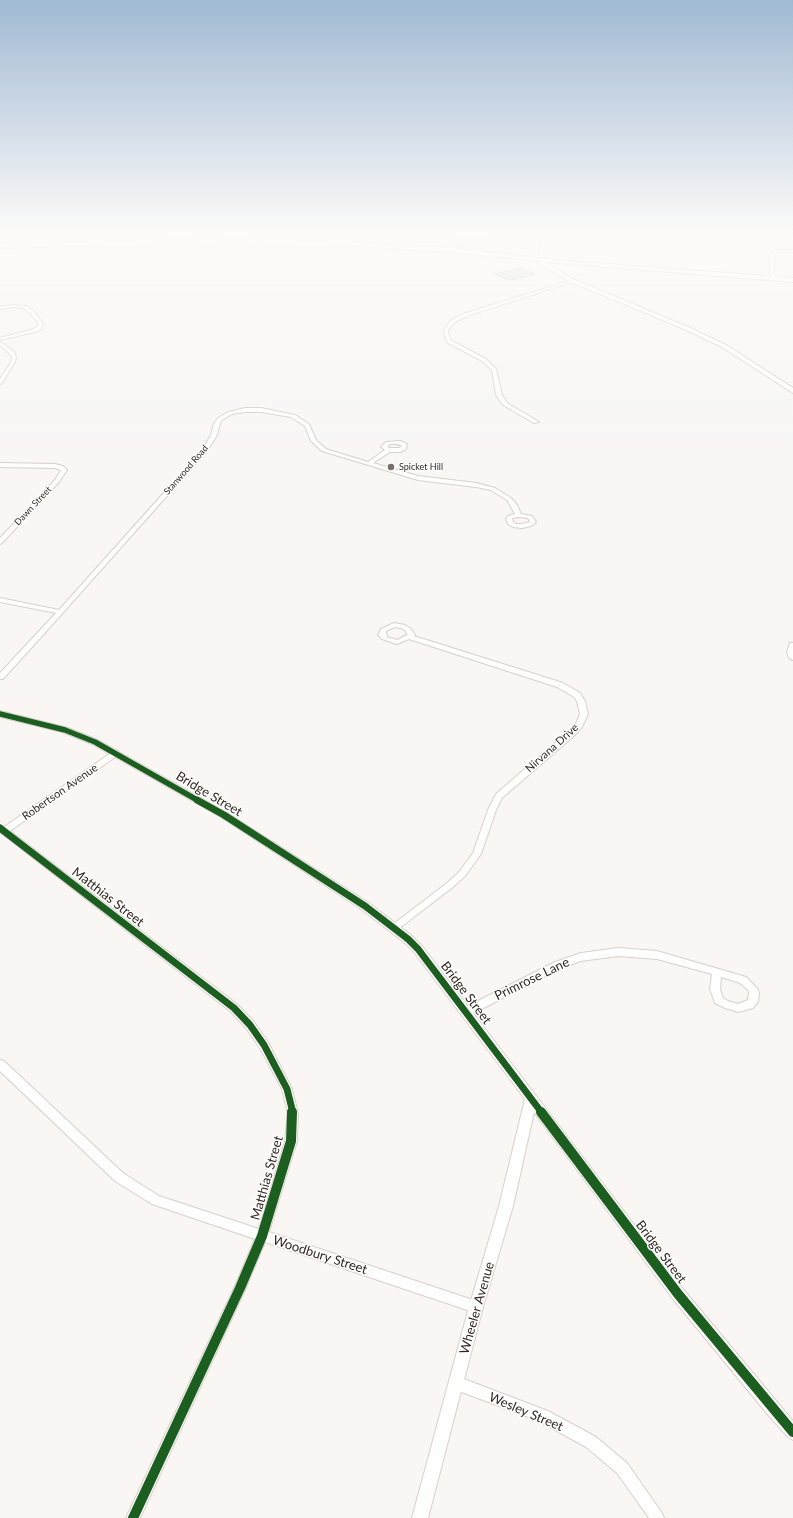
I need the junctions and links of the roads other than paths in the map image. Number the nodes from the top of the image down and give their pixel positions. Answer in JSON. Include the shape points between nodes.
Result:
{"nodes":[{"id":1,"x":496,"y":306,"type":"edge"},
{"id":2,"x":632,"y":306,"type":"edge"},
{"id":3,"x":0,"y":308,"type":"edge"},
{"id":4,"x":0,"y":339,"type":"edge"},
{"id":5,"x":0,"y":343,"type":"edge"},
{"id":6,"x":0,"y":383,"type":"edge"},
{"id":7,"x":793,"y":391,"type":"edge"},
{"id":8,"x":536,"y":422,"type":"dead end"},
{"id":9,"x":388,"y":450,"type":"dead end"},
{"id":10,"x":369,"y":464,"type":"junction"},
{"id":11,"x":0,"y":465,"type":"edge"},
{"id":12,"x":519,"y":515,"type":"dead end"},
{"id":13,"x":0,"y":542,"type":"edge"},
{"id":14,"x":0,"y":600,"type":"edge"},
{"id":15,"x":61,"y":612,"type":"junction"},
{"id":16,"x":409,"y":637,"type":"dead end"},
{"id":17,"x":793,"y":645,"type":"edge"},
{"id":18,"x":793,"y":658,"type":"edge"},
{"id":19,"x":0,"y":677,"type":"edge"},
{"id":20,"x":0,"y":714,"type":"edge"},
{"id":21,"x":115,"y":753,"type":"junction"},
{"id":22,"x":2,"y":829,"type":"edge"},
{"id":23,"x":394,"y":928,"type":"junction"},
{"id":24,"x":717,"y":972,"type":"dead end"},
{"id":25,"x":466,"y":1012,"type":"junction"},
{"id":26,"x":0,"y":1064,"type":"edge"},
{"id":27,"x":531,"y":1098,"type":"junction"},
{"id":28,"x":262,"y":1236,"type":"junction"},
{"id":29,"x":476,"y":1307,"type":"junction"},
{"id":30,"x":456,"y":1383,"type":"junction"},
{"id":31,"x":793,"y":1432,"type":"edge"},
{"id":32,"x":134,"y":1518,"type":"edge"},
{"id":33,"x":420,"y":1518,"type":"edge"},
{"id":34,"x":656,"y":1518,"type":"edge"}],
"edges":[{"from":1,"to":8,"type":"street","via":[[453,321],[446,330],[447,337],[450,342],[484,360],[494,370],[499,395],[505,404]]},
{"from":2,"to":7,"type":"main road","via":[[731,350]]},
{"from":3,"to":4,"type":"street","via":[[24,307],[32,312],[41,324],[33,331]]},
{"from":5,"to":6,"type":"street","via":[[14,357]]},
{"from":9,"to":10,"type":"street"},
{"from":10,"to":12,"type":"street","name":"Stanwood Road","via":[[418,478],[493,489],[509,499]]},
{"from":10,"to":15,"type":"street","name":"Stanwood Road","via":[[324,450],[314,442],[307,425],[286,414],[253,409],[225,416],[217,423],[214,435],[205,450]]},
{"from":11,"to":13,"type":"street","name":"Dawn Street","via":[[47,465],[63,469],[63,474],[57,481]]},
{"from":14,"to":15,"type":"street"},
{"from":15,"to":19,"type":"street","name":"Stanwood Road"},
{"from":16,"to":23,"type":"street","name":"Nirvana Drive","via":[[560,685],[581,701],[584,714],[572,733],[499,796],[477,854],[462,874]]},
{"from":17,"to":18,"type":"street"},
{"from":20,"to":21,"type":"street","name":"Bridge Street","via":[[65,730]]},
{"from":21,"to":22,"type":"street","name":"Robertson Avenue"},
{"from":21,"to":23,"type":"street","name":"Bridge Street","via":[[224,815]]},
{"from":22,"to":28,"type":"street","name":"Matthias Street","via":[[234,1008],[264,1045],[287,1089],[293,1114],[289,1148]]},
{"from":23,"to":25,"type":"street","name":"Bridge Street","via":[[418,949]]},
{"from":24,"to":25,"type":"street","name":"Primrose Lane","via":[[644,953],[594,954],[558,965]]},
{"from":25,"to":27,"type":"street","name":"Bridge Street"},
{"from":26,"to":28,"type":"street","name":"Woodbury Street","via":[[119,1177],[156,1200]]},
{"from":27,"to":29,"type":"street","name":"Wheeler Avenue","via":[[506,1206]]},
{"from":27,"to":31,"type":"street","name":"Bridge Street","via":[[678,1294]]},
{"from":28,"to":29,"type":"street","name":"Woodbury Street"},
{"from":28,"to":32,"type":"street","name":"Matthias Street"},
{"from":29,"to":30,"type":"street","name":"Wheeler Avenue"},
{"from":30,"to":33,"type":"street","name":"Wheeler Avenue"},
{"from":30,"to":34,"type":"street","name":"Wesley Street","via":[[543,1416],[591,1442],[622,1468]]}]}
